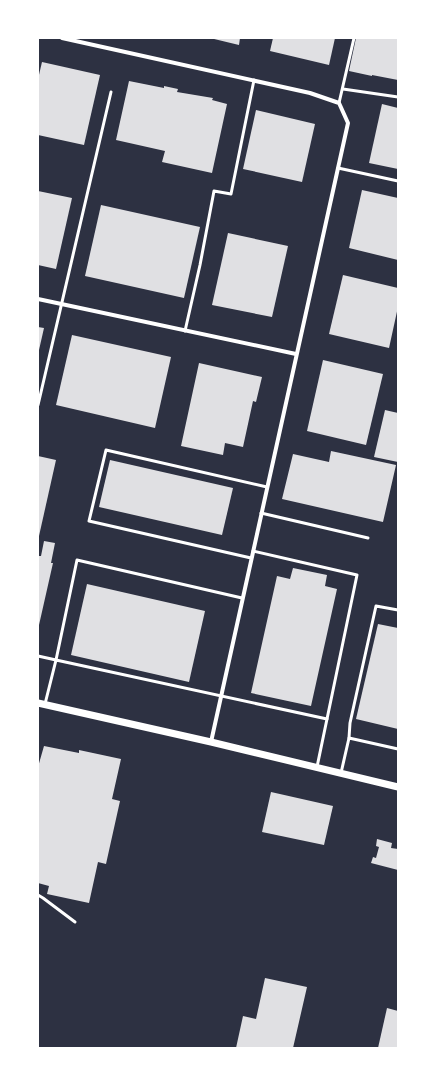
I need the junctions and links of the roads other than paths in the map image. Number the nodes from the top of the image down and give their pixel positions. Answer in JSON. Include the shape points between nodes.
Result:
{"nodes":[{"id":1,"x":62,"y":38,"type":"edge"},
{"id":2,"x":354,"y":38,"type":"edge"},
{"id":3,"x":254,"y":80,"type":"junction"},
{"id":4,"x":343,"y":89,"type":"junction"},
{"id":5,"x":111,"y":92,"type":"dead end"},
{"id":6,"x":398,"y":97,"type":"edge"},
{"id":7,"x":339,"y":103,"type":"junction"},
{"id":8,"x":338,"y":168,"type":"junction"},
{"id":9,"x":398,"y":181,"type":"edge"},
{"id":10,"x":38,"y":299,"type":"edge"},
{"id":11,"x":62,"y":304,"type":"junction"},
{"id":12,"x":186,"y":330,"type":"junction"},
{"id":13,"x":296,"y":354,"type":"junction"},
{"id":14,"x":38,"y":405,"type":"edge"},
{"id":15,"x":267,"y":487,"type":"junction"},
{"id":16,"x":261,"y":513,"type":"junction"},
{"id":17,"x":368,"y":538,"type":"dead end"},
{"id":18,"x":253,"y":551,"type":"junction"},
{"id":19,"x":251,"y":558,"type":"junction"},
{"id":20,"x":242,"y":598,"type":"junction"},
{"id":21,"x":398,"y":610,"type":"edge"},
{"id":22,"x":38,"y":656,"type":"edge"},
{"id":23,"x":56,"y":660,"type":"junction"},
{"id":24,"x":221,"y":696,"type":"junction"},
{"id":25,"x":41,"y":704,"type":"edge"},
{"id":26,"x":327,"y":719,"type":"junction"},
{"id":27,"x":349,"y":738,"type":"junction"},
{"id":28,"x":211,"y":742,"type":"junction"},
{"id":29,"x":398,"y":749,"type":"edge"},
{"id":30,"x":317,"y":767,"type":"junction"},
{"id":31,"x":341,"y":773,"type":"junction"},
{"id":32,"x":398,"y":787,"type":"edge"},
{"id":33,"x":38,"y":895,"type":"edge"},
{"id":34,"x":75,"y":922,"type":"dead end"}],
"edges":[{"from":1,"to":3,"type":"street"},
{"from":2,"to":4,"type":"lane"},
{"from":3,"to":7,"type":"street","via":[[310,93]]},
{"from":3,"to":12,"type":"lane","via":[[231,194],[214,190]]},
{"from":4,"to":6,"type":"lane"},
{"from":4,"to":7,"type":"lane"},
{"from":5,"to":11,"type":"lane"},
{"from":7,"to":8,"type":"street","via":[[348,123]]},
{"from":8,"to":9,"type":"lane"},
{"from":8,"to":13,"type":"street"},
{"from":10,"to":11,"type":"street"},
{"from":11,"to":12,"type":"street"},
{"from":11,"to":14,"type":"lane"},
{"from":12,"to":13,"type":"street"},
{"from":13,"to":15,"type":"street"},
{"from":15,"to":16,"type":"street"},
{"from":15,"to":19,"type":"lane","via":[[106,450],[89,521]]},
{"from":16,"to":17,"type":"lane"},
{"from":16,"to":18,"type":"street"},
{"from":18,"to":19,"type":"street"},
{"from":18,"to":26,"type":"lane","via":[[357,575]]},
{"from":19,"to":20,"type":"street"},
{"from":20,"to":23,"type":"lane","via":[[78,560]]},
{"from":20,"to":24,"type":"street"},
{"from":21,"to":27,"type":"lane","via":[[376,606],[350,723]]},
{"from":22,"to":23,"type":"lane"},
{"from":23,"to":24,"type":"lane"},
{"from":23,"to":25,"type":"lane"},
{"from":24,"to":26,"type":"lane"},
{"from":24,"to":28,"type":"street"},
{"from":25,"to":28,"type":"street"},
{"from":26,"to":30,"type":"lane"},
{"from":27,"to":29,"type":"lane"},
{"from":27,"to":31,"type":"lane"},
{"from":28,"to":30,"type":"street"},
{"from":30,"to":31,"type":"street"},
{"from":31,"to":32,"type":"street"},
{"from":33,"to":34,"type":"lane"}]}
